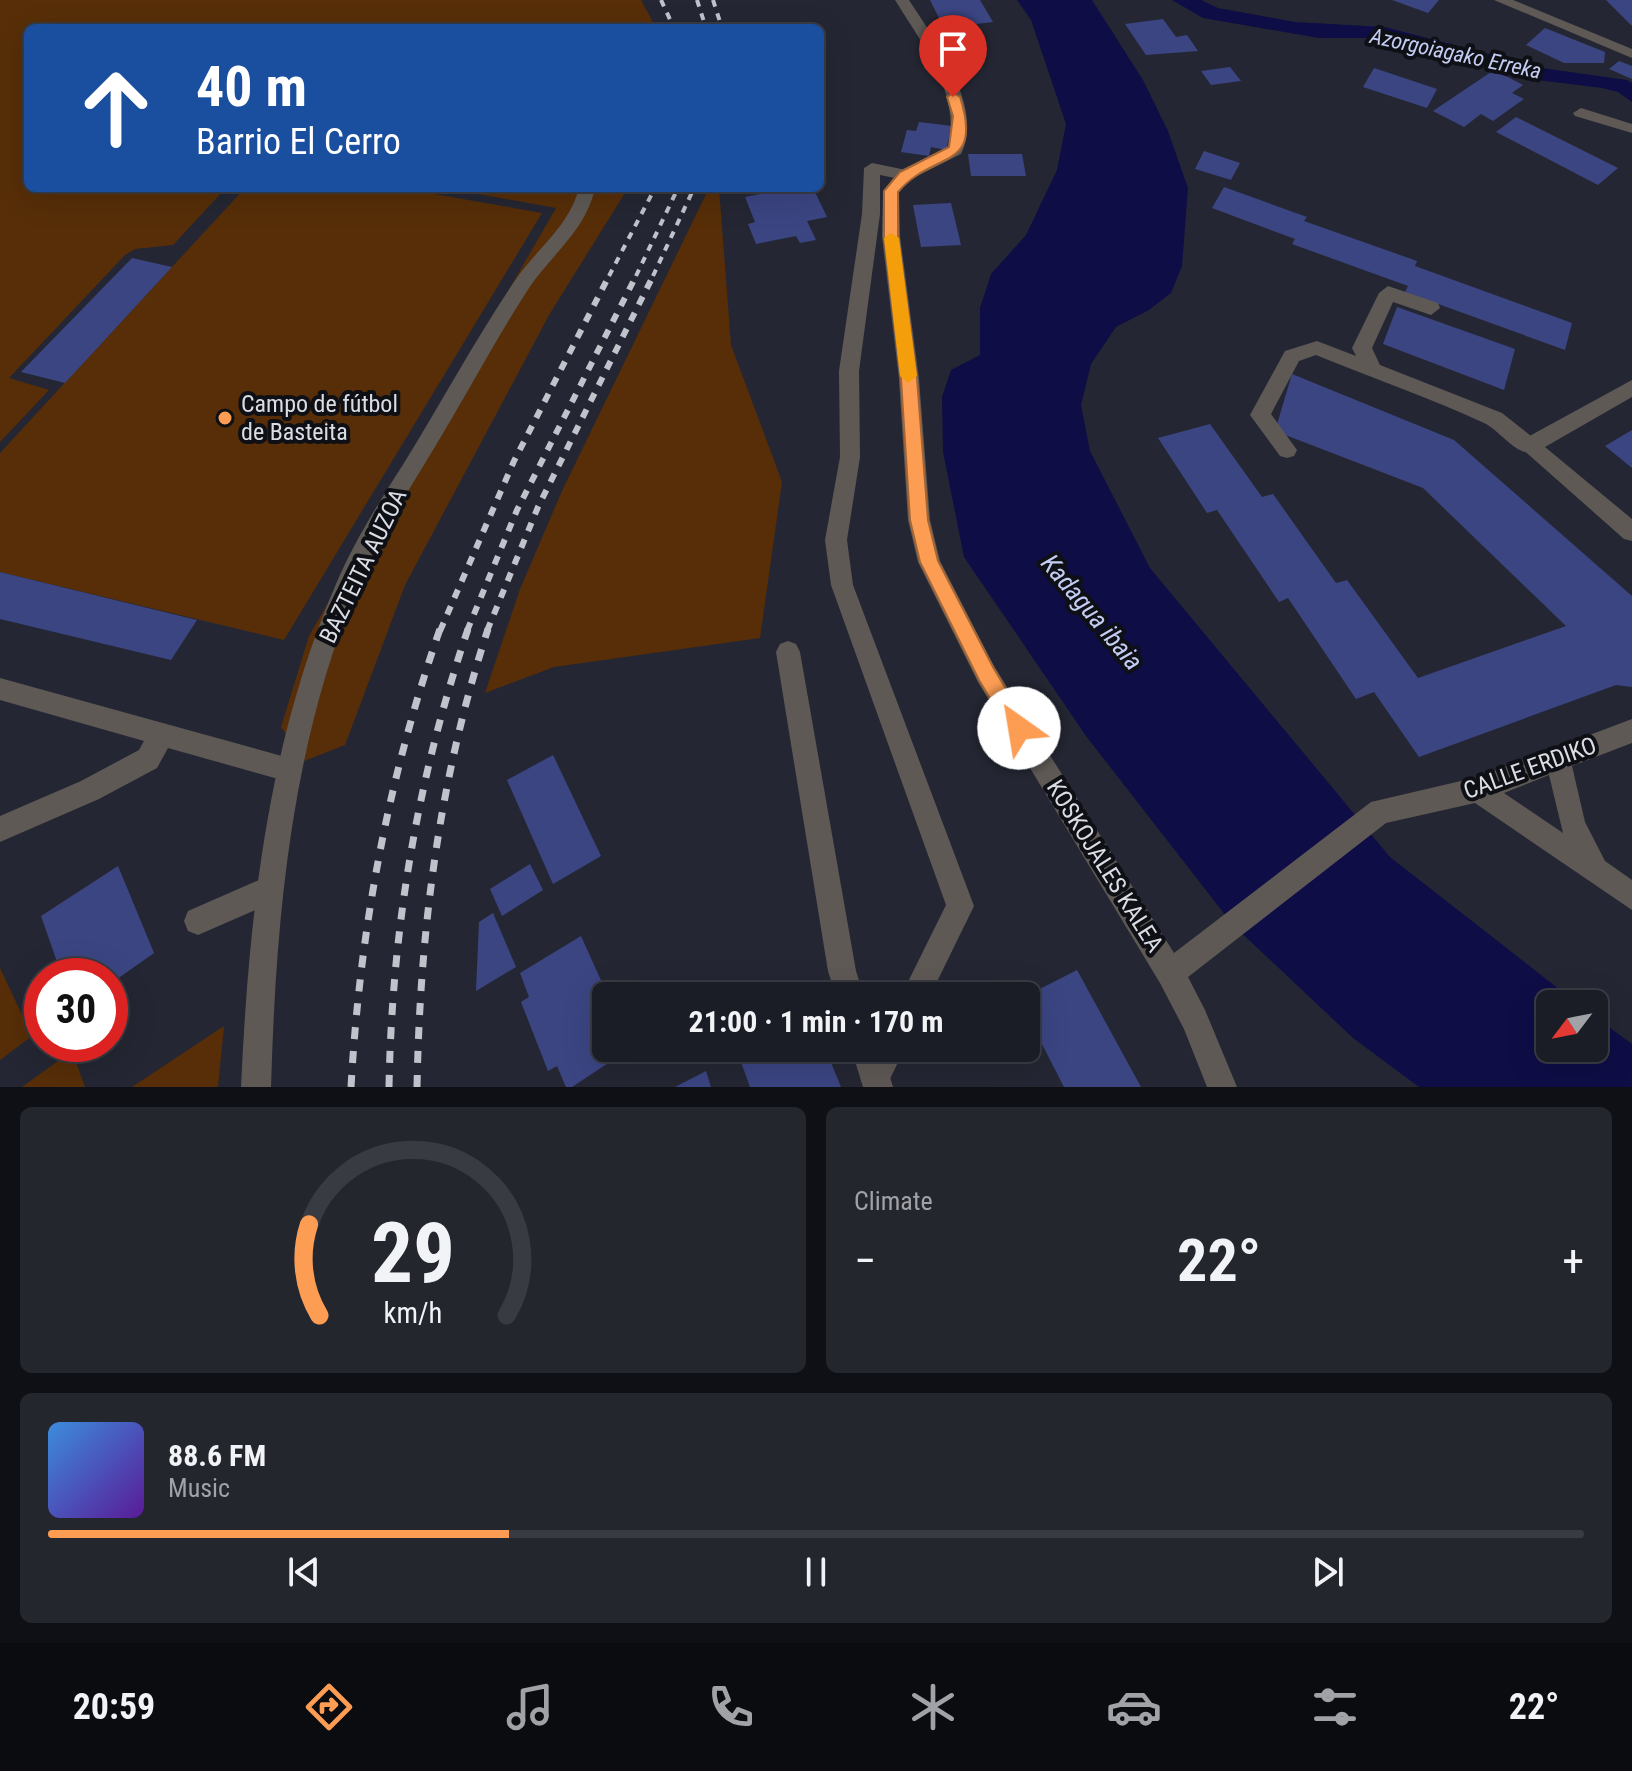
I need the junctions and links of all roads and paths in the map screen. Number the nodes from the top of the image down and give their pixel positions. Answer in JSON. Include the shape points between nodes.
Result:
{"nodes":[{"id":1,"x":902,"y":0,"type":"edge"},
{"id":2,"x":1501,"y":0,"type":"edge"},
{"id":3,"x":1632,"y":54,"type":"edge"},
{"id":4,"x":1581,"y":113,"type":"dead end"},
{"id":5,"x":1631,"y":130,"type":"edge"},
{"id":6,"x":905,"y":175,"type":"junction"},
{"id":7,"x":586,"y":192,"type":"edge"},
{"id":8,"x":1431,"y":308,"type":"dead end"},
{"id":9,"x":1372,"y":369,"type":"junction"},
{"id":10,"x":1632,"y":388,"type":"edge"},
{"id":11,"x":1529,"y":446,"type":"junction"},
{"id":12,"x":1287,"y":450,"type":"dead end"},
{"id":13,"x":1632,"y":532,"type":"edge"},
{"id":14,"x":788,"y":652,"type":"dead end"},
{"id":15,"x":0,"y":689,"type":"edge"},
{"id":16,"x":1632,"y":731,"type":"edge"},
{"id":17,"x":161,"y":736,"type":"junction"},
{"id":18,"x":1558,"y":758,"type":"junction"},
{"id":19,"x":289,"y":770,"type":"junction"},
{"id":20,"x":1478,"y":790,"type":"junction"},
{"id":21,"x":0,"y":829,"type":"edge"},
{"id":22,"x":1596,"y":871,"type":"junction"},
{"id":23,"x":268,"y":890,"type":"junction"},
{"id":24,"x":1632,"y":896,"type":"edge"},
{"id":25,"x":198,"y":921,"type":"dead end"},
{"id":26,"x":1170,"y":973,"type":"junction"},
{"id":27,"x":846,"y":982,"type":"edge"},
{"id":28,"x":922,"y":982,"type":"edge"},
{"id":29,"x":870,"y":1062,"type":"edge"},
{"id":30,"x":884,"y":1062,"type":"edge"},
{"id":31,"x":876,"y":1082,"type":"edge"},
{"id":32,"x":256,"y":1087,"type":"edge"},
{"id":33,"x":1222,"y":1087,"type":"edge"}],
"edges":[{"from":1,"to":6,"type":"street","via":[[947,77],[960,116],[955,150]]},
{"from":2,"to":3,"type":"street"},
{"from":4,"to":5,"type":"street"},
{"from":6,"to":26,"type":"street","name":"KOSKOJALES KALEA","via":[[891,191],[891,236],[919,520],[929,562],[986,674]]},
{"from":6,"to":28,"type":"street","via":[[872,168],[871,214],[849,371],[850,457],[836,540],[842,585],[960,906]]},
{"from":7,"to":19,"type":"street","name":"BAZTEITA AUZOA","via":[[574,220],[528,277],[378,524],[328,630]]},
{"from":8,"to":9,"type":"street","via":[[1388,293],[1362,348]]},
{"from":9,"to":11,"type":"street","via":[[1495,419]]},
{"from":9,"to":12,"type":"street","via":[[1317,348],[1292,356],[1260,415]]},
{"from":10,"to":11,"type":"street"},
{"from":11,"to":13,"type":"street"},
{"from":14,"to":27,"type":"street"},
{"from":15,"to":17,"type":"street"},
{"from":16,"to":18,"type":"street","name":"CALLE ERDIKO"},
{"from":17,"to":19,"type":"street"},
{"from":17,"to":21,"type":"street","via":[[148,759]]},
{"from":18,"to":20,"type":"street","name":"CALLE ERDIKO"},
{"from":18,"to":22,"type":"street","via":[[1573,825]]},
{"from":19,"to":23,"type":"street","name":"BAZTEITA AUZOA"},
{"from":20,"to":22,"type":"street"},
{"from":20,"to":26,"type":"street","name":"CALLE ERDIKO","via":[[1380,811]]},
{"from":22,"to":24,"type":"street"},
{"from":23,"to":25,"type":"street"},
{"from":23,"to":32,"type":"street","name":"BAZTEITA AUZOA"},
{"from":26,"to":33,"type":"street","name":"KOSKOJALES KALEA"},
{"from":29,"to":31,"type":"street"},
{"from":30,"to":31,"type":"street"}]}
